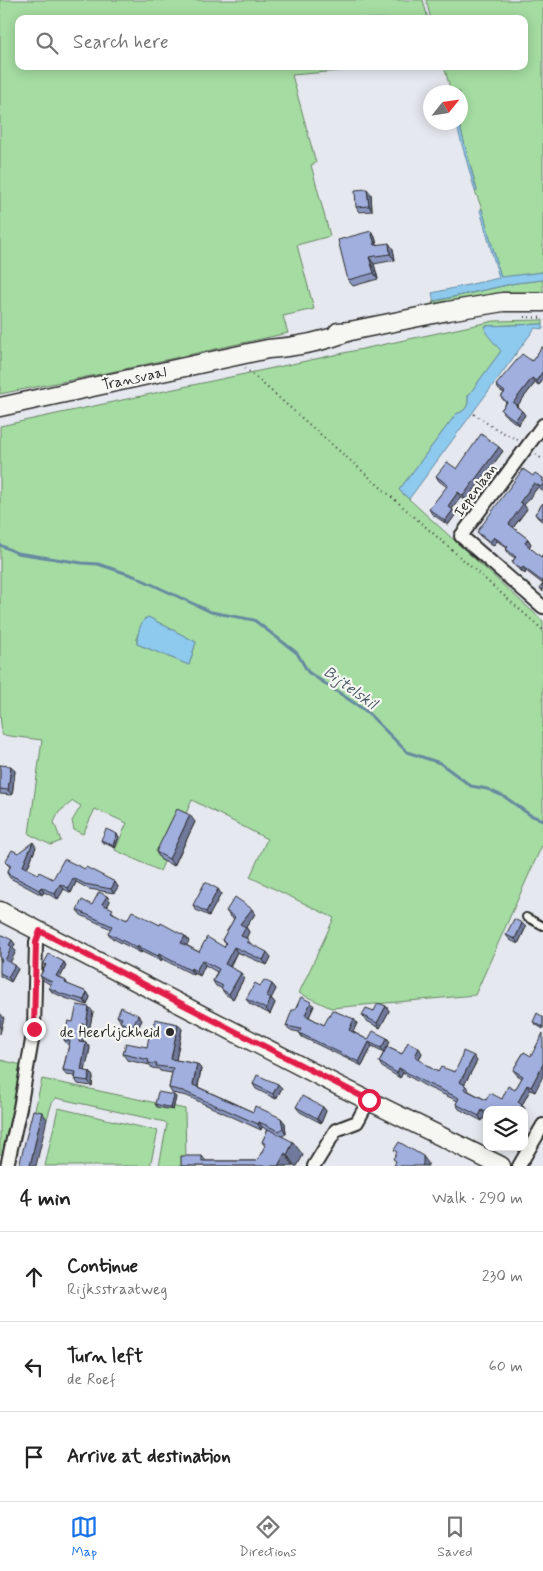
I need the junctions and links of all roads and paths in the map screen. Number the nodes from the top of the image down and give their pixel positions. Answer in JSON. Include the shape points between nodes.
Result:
{"nodes":[{"id":1,"x":543,"y":302,"type":"edge"},
{"id":2,"x":245,"y":368,"type":"dead end"},
{"id":3,"x":0,"y":407,"type":"edge"},
{"id":4,"x":474,"y":414,"type":"dead end"},
{"id":5,"x":543,"y":425,"type":"edge"},
{"id":6,"x":527,"y":446,"type":"junction"},
{"id":7,"x":543,"y":460,"type":"edge"},
{"id":8,"x":543,"y":607,"type":"edge"},
{"id":9,"x":543,"y":630,"type":"edge"},
{"id":10,"x":0,"y":911,"type":"edge"},
{"id":11,"x":526,"y":917,"type":"dead end"},
{"id":12,"x":543,"y":926,"type":"edge"},
{"id":13,"x":40,"y":931,"type":"junction"},
{"id":14,"x":369,"y":1100,"type":"junction"},
{"id":15,"x":543,"y":1124,"type":"edge"},
{"id":16,"x":7,"y":1166,"type":"edge"},
{"id":17,"x":314,"y":1166,"type":"edge"},
{"id":18,"x":502,"y":1166,"type":"edge"},
{"id":19,"x":520,"y":1166,"type":"edge"}],
"edges":[{"from":1,"to":3,"type":"street","name":"Transvaal","via":[[504,302],[350,331],[327,332],[288,340],[268,349]]},
{"from":2,"to":9,"type":"path"},
{"from":4,"to":6,"type":"path"},
{"from":5,"to":6,"type":"street","name":"Iepenlaan"},
{"from":6,"to":7,"type":"path"},
{"from":6,"to":8,"type":"street","name":"Iepenlaan","via":[[461,536]]},
{"from":10,"to":13,"type":"street"},
{"from":11,"to":12,"type":"lane"},
{"from":13,"to":14,"type":"street"},
{"from":13,"to":16,"type":"street","via":[[36,942],[34,1029]]},
{"from":14,"to":17,"type":"street","via":[[357,1122],[336,1130]]},
{"from":14,"to":18,"type":"street"},
{"from":15,"to":19,"type":"street"}]}
